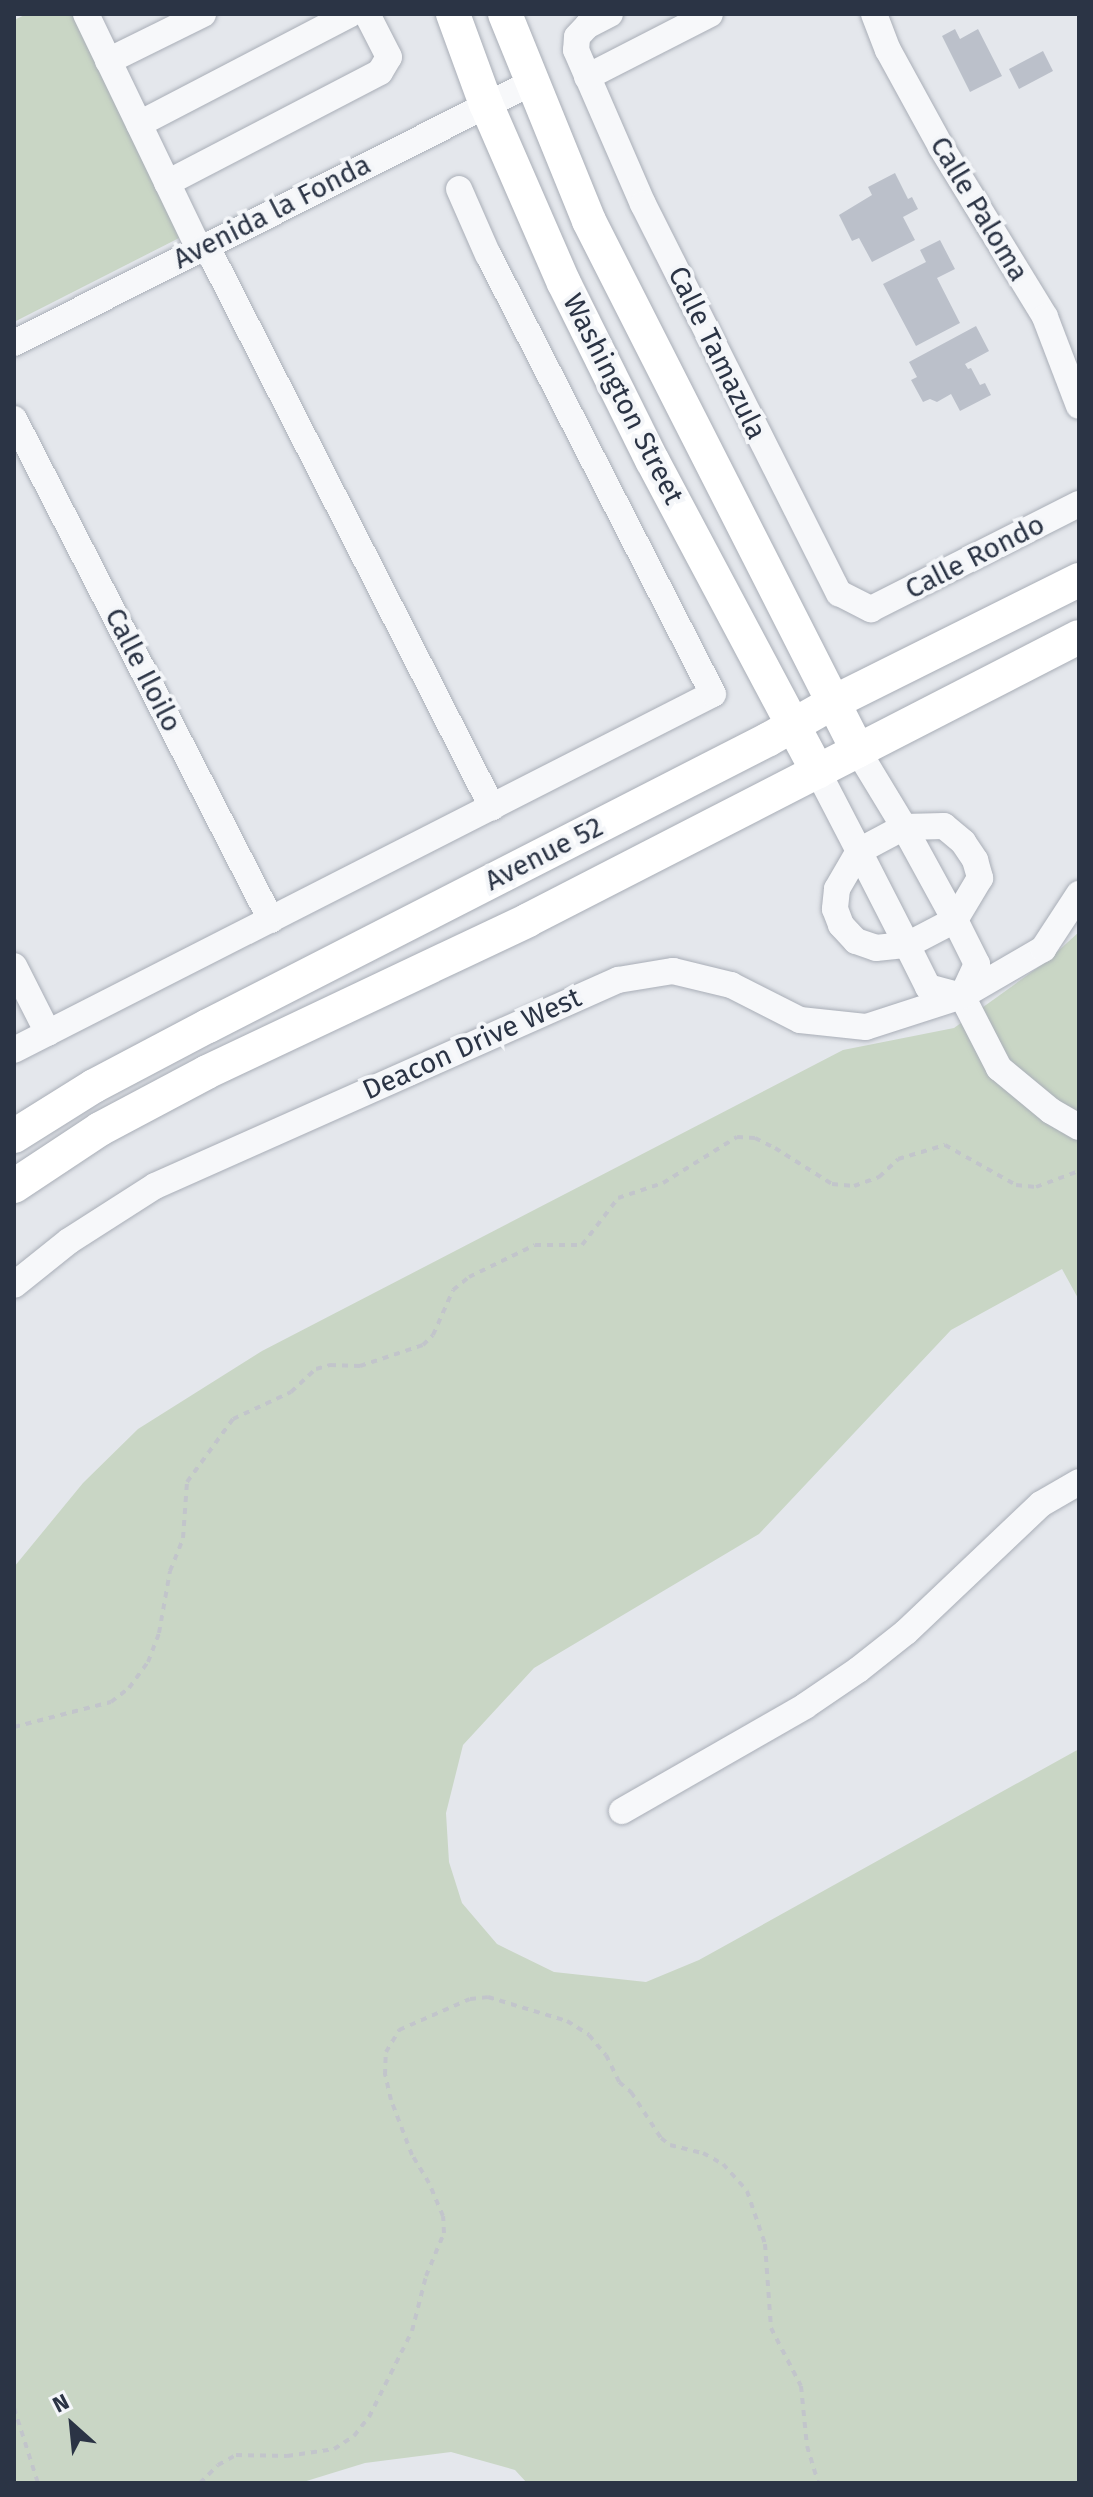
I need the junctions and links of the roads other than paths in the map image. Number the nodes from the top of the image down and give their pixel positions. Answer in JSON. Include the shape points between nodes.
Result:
{"nodes":[{"id":1,"x":86,"y":14,"type":"edge"},
{"id":2,"x":203,"y":14,"type":"edge"},
{"id":3,"x":350,"y":14,"type":"edge"},
{"id":4,"x":367,"y":14,"type":"edge"},
{"id":5,"x":453,"y":14,"type":"edge"},
{"id":6,"x":505,"y":14,"type":"edge"},
{"id":7,"x":610,"y":14,"type":"edge"},
{"id":8,"x":710,"y":14,"type":"edge"},
{"id":9,"x":874,"y":14,"type":"edge"},
{"id":10,"x":108,"y":61,"type":"junction"},
{"id":11,"x":587,"y":77,"type":"junction"},
{"id":12,"x":531,"y":83,"type":"junction"},
{"id":13,"x":486,"y":104,"type":"junction"},
{"id":14,"x":139,"y":124,"type":"junction"},
{"id":15,"x":167,"y":183,"type":"junction"},
{"id":16,"x":459,"y":189,"type":"dead end"},
{"id":17,"x":202,"y":247,"type":"junction"},
{"id":18,"x":14,"y":343,"type":"edge"},
{"id":19,"x":1079,"y":406,"type":"edge"},
{"id":20,"x":14,"y":419,"type":"edge"},
{"id":21,"x":1079,"y":504,"type":"edge"},
{"id":22,"x":1079,"y":580,"type":"edge"},
{"id":23,"x":871,"y":609,"type":"joint"},
{"id":24,"x":1079,"y":637,"type":"edge"},
{"id":25,"x":832,"y":703,"type":"junction"},
{"id":26,"x":795,"y":724,"type":"junction"},
{"id":27,"x":858,"y":751,"type":"junction"},
{"id":28,"x":818,"y":772,"type":"junction"},
{"id":29,"x":492,"y":807,"type":"junction"},
{"id":30,"x":904,"y":827,"type":"junction"},
{"id":31,"x":859,"y":851,"type":"junction"},
{"id":32,"x":1079,"y":894,"type":"edge"},
{"id":33,"x":271,"y":920,"type":"junction"},
{"id":34,"x":955,"y":920,"type":"junction"},
{"id":35,"x":907,"y":945,"type":"junction"},
{"id":36,"x":14,"y":966,"type":"edge"},
{"id":37,"x":962,"y":996,"type":"junction"},
{"id":38,"x":48,"y":1033,"type":"junction"},
{"id":39,"x":14,"y":1050,"type":"edge"},
{"id":40,"x":1079,"y":1127,"type":"edge"},
{"id":41,"x":14,"y":1136,"type":"edge"},
{"id":42,"x":14,"y":1186,"type":"edge"},
{"id":43,"x":14,"y":1285,"type":"edge"},
{"id":44,"x":1079,"y":1482,"type":"edge"},
{"id":45,"x":622,"y":1811,"type":"dead end"}],
"edges":[{"from":1,"to":10,"type":"street"},
{"from":2,"to":10,"type":"street"},
{"from":3,"to":14,"type":"street"},
{"from":4,"to":15,"type":"street","via":[[389,57],[380,72]]},
{"from":5,"to":13,"type":"main road","name":"Washington Street"},
{"from":6,"to":12,"type":"main road","name":"Washington Street"},
{"from":7,"to":11,"type":"street","via":[[577,37],[576,50]]},
{"from":8,"to":11,"type":"street"},
{"from":9,"to":19,"type":"street","name":"Calle Paloma","via":[[941,147],[1045,317]]},
{"from":10,"to":14,"type":"street"},
{"from":11,"to":23,"type":"street","name":"Calle Tamazula","via":[[643,204],[839,593]]},
{"from":12,"to":13,"type":"street","name":"Avenida la Fonda"},
{"from":12,"to":25,"type":"main road","name":"Washington Street","via":[[589,221]]},
{"from":13,"to":17,"type":"street","name":"Avenida la Fonda"},
{"from":13,"to":26,"type":"main road","name":"Washington Street","via":[[564,283],[638,433]]},
{"from":14,"to":15,"type":"street"},
{"from":15,"to":17,"type":"street"},
{"from":16,"to":29,"type":"street","via":[[713,694]]},
{"from":17,"to":18,"type":"street","name":"Avenida la Fonda"},
{"from":17,"to":29,"type":"street"},
{"from":20,"to":33,"type":"street","name":"Calle Iloilo"},
{"from":21,"to":23,"type":"street","name":"Calle Rondo"},
{"from":22,"to":25,"type":"main road","name":"Avenue 52"},
{"from":24,"to":27,"type":"main road","name":"Avenue 52"},
{"from":25,"to":26,"type":"main road","name":"Avenue 52"},
{"from":25,"to":27,"type":"main road","name":"Washington Street"},
{"from":26,"to":28,"type":"main road","name":"Washington Street"},
{"from":26,"to":41,"type":"main road","name":"Avenue 52","via":[[94,1086]]},
{"from":27,"to":28,"type":"main road","name":"Avenue 52"},
{"from":27,"to":30,"type":"street"},
{"from":28,"to":31,"type":"street"},
{"from":28,"to":42,"type":"main road","name":"Avenue 52","via":[[528,920],[207,1072],[100,1129]]},
{"from":29,"to":33,"type":"street"},
{"from":30,"to":31,"type":"street"},
{"from":30,"to":34,"type":"street"},
{"from":30,"to":34,"type":"street","via":[[944,826],[975,860],[980,878]]},
{"from":31,"to":35,"type":"street"},
{"from":31,"to":35,"type":"street","via":[[837,889],[835,909],[841,925],[856,941],[876,948]]},
{"from":32,"to":37,"type":"street","name":"Deacon Drive West","via":[[1043,949]]},
{"from":33,"to":38,"type":"street"},
{"from":34,"to":35,"type":"street"},
{"from":34,"to":37,"type":"street","via":[[977,964]]},
{"from":35,"to":37,"type":"street","via":[[928,987]]},
{"from":36,"to":38,"type":"street"},
{"from":37,"to":40,"type":"street","via":[[999,1068]]},
{"from":37,"to":43,"type":"street","name":"Deacon Drive West","via":[[866,1027],[800,1020],[731,985],[673,971],[618,980],[155,1186],[69,1241]]},
{"from":38,"to":39,"type":"street"},
{"from":44,"to":45,"type":"street","via":[[1041,1504],[906,1632],[858,1670]]}]}
